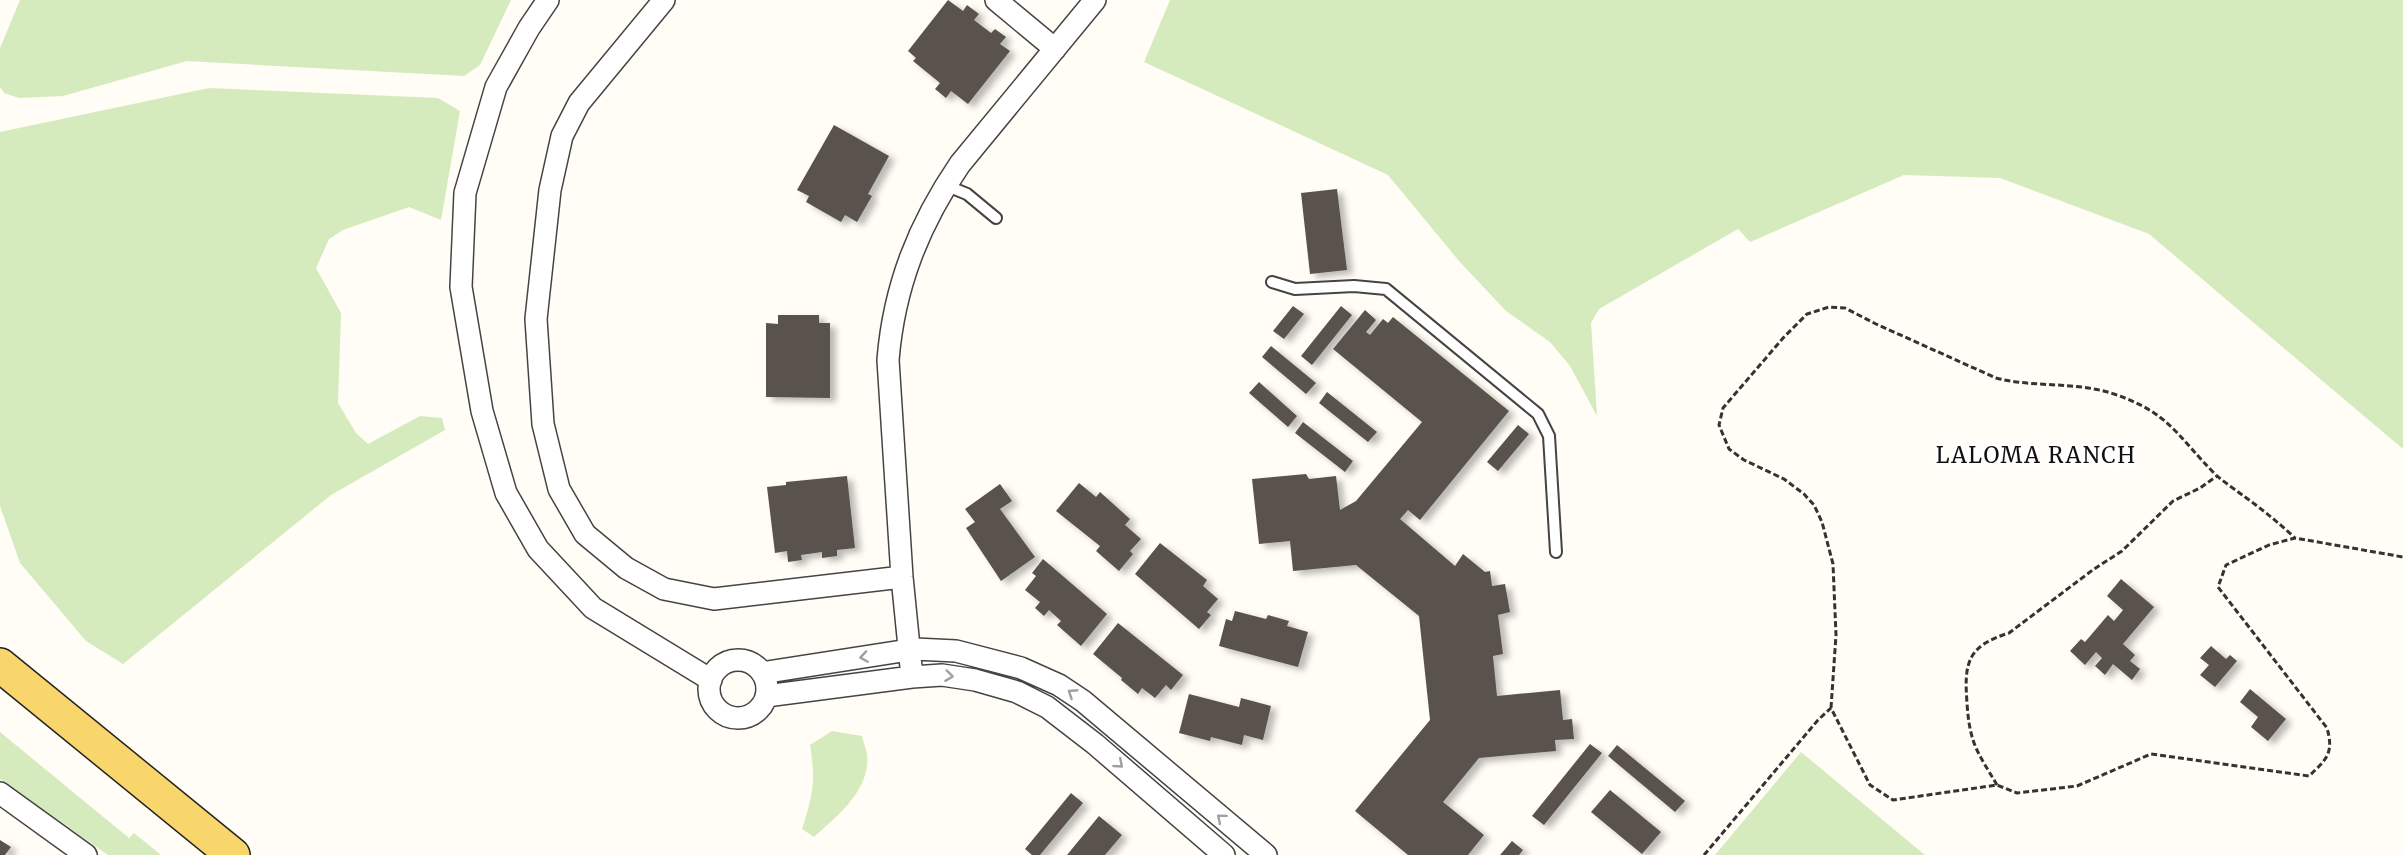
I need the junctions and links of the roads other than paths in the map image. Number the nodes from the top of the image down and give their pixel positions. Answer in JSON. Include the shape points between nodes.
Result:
{"nodes":[{"id":1,"x":548,"y":0,"type":"edge"},
{"id":2,"x":664,"y":0,"type":"edge"},
{"id":3,"x":996,"y":0,"type":"edge"},
{"id":4,"x":1095,"y":0,"type":"edge"},
{"id":5,"x":1055,"y":49,"type":"junction"},
{"id":6,"x":945,"y":185,"type":"junction"},
{"id":7,"x":996,"y":219,"type":"dead end"},
{"id":8,"x":1272,"y":282,"type":"dead end"},
{"id":9,"x":1556,"y":552,"type":"dead end"},
{"id":10,"x":902,"y":577,"type":"junction"},
{"id":11,"x":910,"y":650,"type":"junction"},
{"id":12,"x":0,"y":665,"type":"edge"},
{"id":13,"x":762,"y":673,"type":"junction"},
{"id":14,"x":912,"y":676,"type":"junction"},
{"id":15,"x":711,"y":680,"type":"junction"},
{"id":16,"x":766,"y":696,"type":"junction"},
{"id":17,"x":0,"y":792,"type":"edge"},
{"id":18,"x":73,"y":851,"type":"edge"},
{"id":19,"x":233,"y":855,"type":"edge"},
{"id":20,"x":1224,"y":855,"type":"edge"},
{"id":21,"x":1266,"y":855,"type":"edge"}],
"edges":[{"from":1,"to":15,"type":"street","via":[[496,87],[465,193],[461,287],[482,411],[506,493],[538,549],[593,608]]},
{"from":2,"to":10,"type":"street","via":[[579,103],[562,136],[550,190],[536,319],[543,424],[559,489],[585,534],[626,568],[664,589],[714,599]]},
{"from":3,"to":5,"type":"street"},
{"from":4,"to":5,"type":"street"},
{"from":5,"to":6,"type":"street"},
{"from":6,"to":7,"type":"lane","via":[[967,194]]},
{"from":6,"to":10,"type":"street","via":[[919,233],[891,324],[889,405]]},
{"from":8,"to":9,"type":"lane","via":[[1295,289],[1386,289],[1538,414],[1549,436]]},
{"from":10,"to":11,"type":"street"},
{"from":11,"to":13,"type":"street","one_way":true},
{"from":11,"to":14,"type":"street"},
{"from":21,"to":11,"type":"street","one_way":true,"via":[[1059,685],[987,658],[956,651]]},
{"from":12,"to":19,"type":"main road"},
{"from":13,"to":15,"type":"street","via":[[752,663],[734,660],[718,668]]},
{"from":13,"to":16,"type":"street"},
{"from":14,"to":16,"type":"street"},
{"from":14,"to":20,"type":"street","one_way":true,"via":[[975,680],[1017,692],[1047,707]]},
{"from":15,"to":16,"type":"street","via":[[709,688],[715,705],[729,716],[748,716],[763,704]]},
{"from":17,"to":18,"type":"street"}]}
